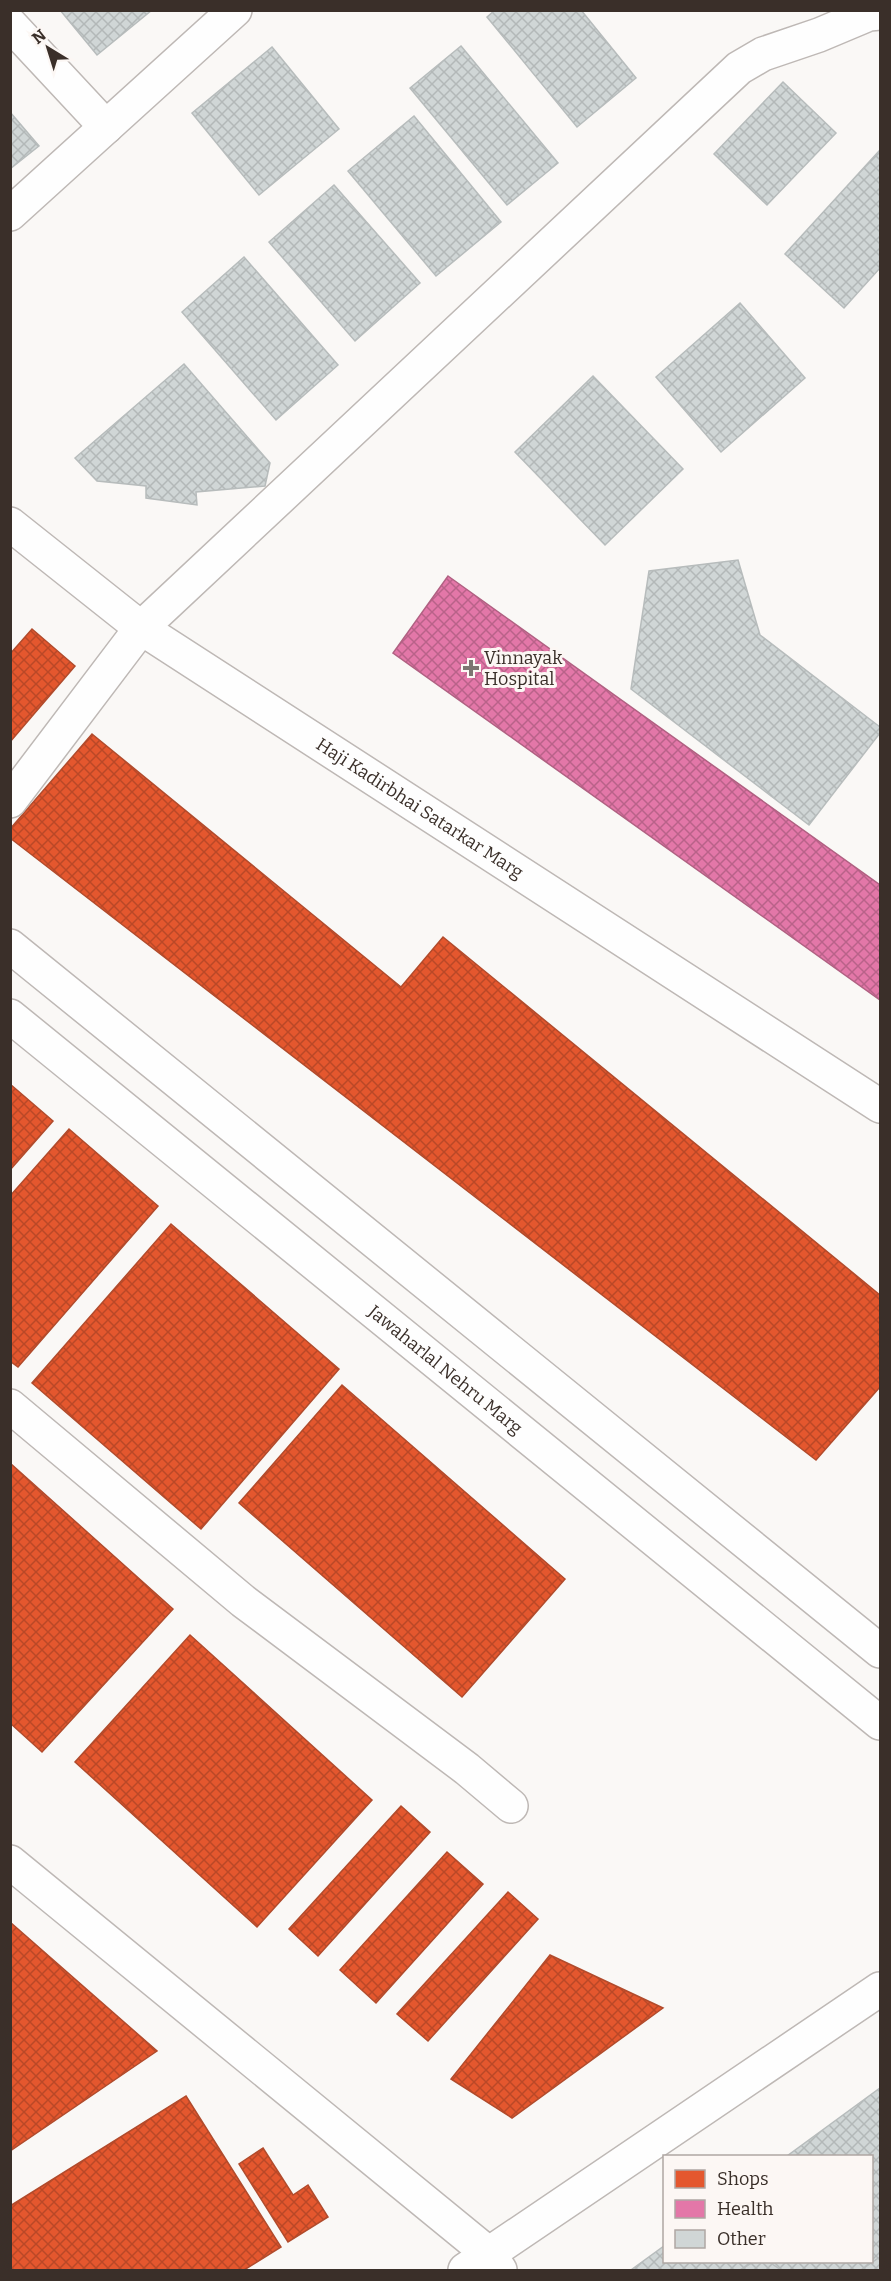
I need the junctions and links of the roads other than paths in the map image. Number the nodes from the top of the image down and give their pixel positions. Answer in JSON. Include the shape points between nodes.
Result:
{"nodes":[{"id":1,"x":235,"y":10,"type":"edge"},
{"id":2,"x":880,"y":13,"type":"edge"},
{"id":3,"x":10,"y":24,"type":"edge"},
{"id":4,"x":106,"y":128,"type":"junction"},
{"id":5,"x":10,"y":214,"type":"edge"},
{"id":6,"x":10,"y":524,"type":"edge"},
{"id":7,"x":141,"y":628,"type":"junction"},
{"id":8,"x":10,"y":801,"type":"edge"},
{"id":9,"x":10,"y":946,"type":"edge"},
{"id":10,"x":10,"y":1016,"type":"edge"},
{"id":11,"x":880,"y":1106,"type":"edge"},
{"id":12,"x":10,"y":1406,"type":"edge"},
{"id":13,"x":880,"y":1651,"type":"edge"},
{"id":14,"x":880,"y":1723,"type":"edge"},
{"id":15,"x":511,"y":1806,"type":"dead end"},
{"id":16,"x":10,"y":1862,"type":"edge"},
{"id":17,"x":880,"y":1989,"type":"edge"},
{"id":18,"x":484,"y":2265,"type":"edge"}],
"edges":[{"from":1,"to":4,"type":"street"},
{"from":2,"to":7,"type":"street","via":[[763,54],[739,68]]},
{"from":3,"to":4,"type":"street"},
{"from":4,"to":5,"type":"street"},
{"from":6,"to":7,"type":"street","name":"Haji Kadirbhai Satarkar Marg"},
{"from":7,"to":8,"type":"street"},
{"from":7,"to":11,"type":"street","name":"Haji Kadirbhai Satarkar Marg"},
{"from":9,"to":13,"type":"street"},
{"from":10,"to":14,"type":"street","name":"Jawaharlal Nehru Marg"},
{"from":12,"to":15,"type":"street","via":[[243,1601]]},
{"from":16,"to":18,"type":"street"},
{"from":17,"to":18,"type":"street"}]}
